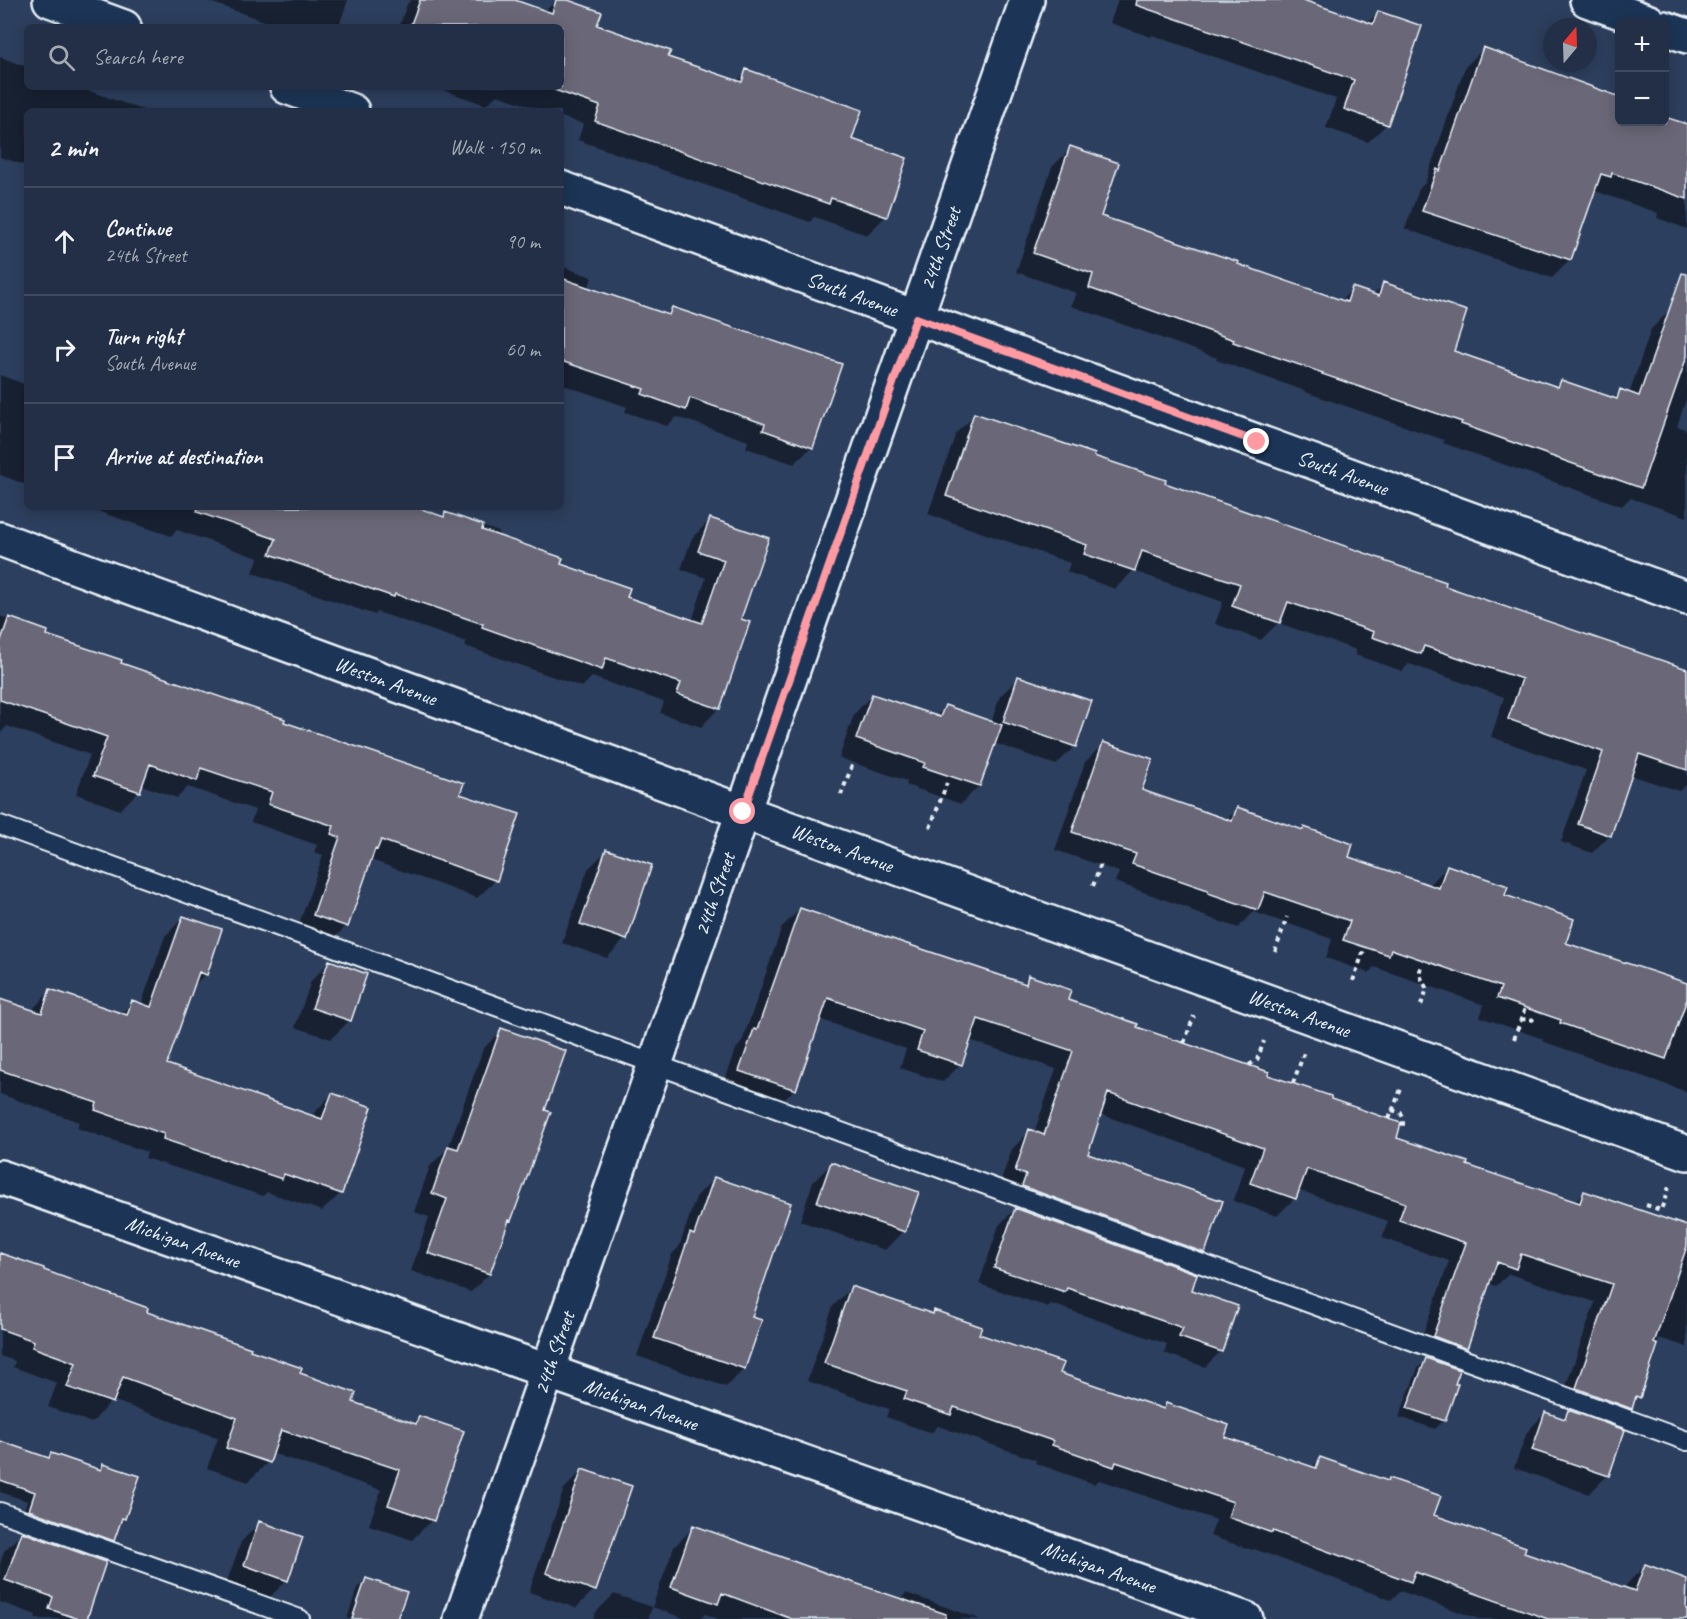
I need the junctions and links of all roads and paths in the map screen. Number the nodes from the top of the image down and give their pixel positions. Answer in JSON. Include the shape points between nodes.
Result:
{"nodes":[{"id":1,"x":50,"y":0,"type":"edge"},
{"id":2,"x":1027,"y":0,"type":"edge"},
{"id":3,"x":1587,"y":0,"type":"edge"},
{"id":4,"x":1638,"y":18,"type":"edge"},
{"id":5,"x":116,"y":24,"type":"edge"},
{"id":6,"x":1669,"y":29,"type":"edge"},
{"id":7,"x":1687,"y":36,"type":"edge"},
{"id":8,"x":295,"y":90,"type":"edge"},
{"id":9,"x":344,"y":108,"type":"edge"},
{"id":10,"x":564,"y":189,"type":"edge"},
{"id":11,"x":916,"y":318,"type":"junction"},
{"id":12,"x":0,"y":539,"type":"edge"},
{"id":13,"x":1687,"y":598,"type":"edge"},
{"id":14,"x":853,"y":763,"type":"dead end"},
{"id":15,"x":947,"y":783,"type":"dead end"},
{"id":16,"x":841,"y":795,"type":"dead end"},
{"id":17,"x":743,"y":812,"type":"junction"},
{"id":18,"x":0,"y":825,"type":"edge"},
{"id":19,"x":930,"y":828,"type":"dead end"},
{"id":20,"x":1102,"y":861,"type":"dead end"},
{"id":21,"x":1093,"y":886,"type":"dead end"},
{"id":22,"x":1287,"y":917,"type":"dead end"},
{"id":23,"x":1364,"y":950,"type":"dead end"},
{"id":24,"x":1275,"y":952,"type":"dead end"},
{"id":25,"x":1422,"y":964,"type":"dead end"},
{"id":26,"x":1353,"y":981,"type":"dead end"},
{"id":27,"x":1421,"y":1005,"type":"dead end"},
{"id":28,"x":1525,"y":1008,"type":"dead end"},
{"id":29,"x":1196,"y":1010,"type":"dead end"},
{"id":30,"x":1537,"y":1016,"type":"dead end"},
{"id":31,"x":1521,"y":1019,"type":"junction"},
{"id":32,"x":1266,"y":1035,"type":"dead end"},
{"id":33,"x":1514,"y":1039,"type":"dead end"},
{"id":34,"x":1184,"y":1043,"type":"dead end"},
{"id":35,"x":1305,"y":1050,"type":"dead end"},
{"id":36,"x":655,"y":1065,"type":"junction"},
{"id":37,"x":1249,"y":1065,"type":"dead end"},
{"id":38,"x":1293,"y":1083,"type":"dead end"},
{"id":39,"x":1402,"y":1085,"type":"dead end"},
{"id":40,"x":1392,"y":1110,"type":"junction"},
{"id":41,"x":1389,"y":1119,"type":"dead end"},
{"id":42,"x":1403,"y":1127,"type":"dead end"},
{"id":43,"x":1687,"y":1153,"type":"edge"},
{"id":44,"x":0,"y":1177,"type":"edge"},
{"id":45,"x":1671,"y":1184,"type":"dead end"},
{"id":46,"x":1646,"y":1205,"type":"dead end"},
{"id":47,"x":548,"y":1371,"type":"junction"},
{"id":48,"x":1687,"y":1441,"type":"edge"},
{"id":49,"x":0,"y":1512,"type":"edge"},
{"id":50,"x":300,"y":1619,"type":"edge"},
{"id":51,"x":461,"y":1619,"type":"edge"},
{"id":52,"x":1246,"y":1619,"type":"edge"}],
"edges":[{"from":1,"to":5,"type":"street"},
{"from":2,"to":11,"type":"street","name":"24th Street"},
{"from":3,"to":4,"type":"street"},
{"from":6,"to":7,"type":"street"},
{"from":8,"to":9,"type":"street"},
{"from":10,"to":11,"type":"street","name":"South Avenue"},
{"from":11,"to":13,"type":"street","name":"South Avenue"},
{"from":11,"to":17,"type":"street","name":"24th Street"},
{"from":12,"to":17,"type":"street","name":"Weston Avenue"},
{"from":14,"to":16,"type":"path"},
{"from":15,"to":19,"type":"path"},
{"from":17,"to":36,"type":"street","name":"24th Street"},
{"from":17,"to":43,"type":"street","name":"Weston Avenue"},
{"from":18,"to":36,"type":"lane"},
{"from":20,"to":21,"type":"path"},
{"from":22,"to":24,"type":"path"},
{"from":23,"to":26,"type":"path"},
{"from":25,"to":27,"type":"path","via":[[1419,976],[1427,988]]},
{"from":28,"to":31,"type":"path"},
{"from":29,"to":34,"type":"path"},
{"from":30,"to":31,"type":"path","via":[[1532,1020]]},
{"from":31,"to":33,"type":"path"},
{"from":32,"to":37,"type":"path","via":[[1257,1060]]},
{"from":35,"to":38,"type":"path"},
{"from":36,"to":47,"type":"street","name":"24th Street"},
{"from":36,"to":48,"type":"lane"},
{"from":39,"to":40,"type":"path"},
{"from":40,"to":41,"type":"path"},
{"from":40,"to":42,"type":"path","via":[[1401,1113]]},
{"from":44,"to":47,"type":"street","name":"Michigan Avenue"},
{"from":45,"to":46,"type":"path","via":[[1661,1210]]},
{"from":47,"to":51,"type":"street","name":"24th Street"},
{"from":47,"to":52,"type":"street","name":"Michigan Avenue"},
{"from":49,"to":50,"type":"lane"}]}
